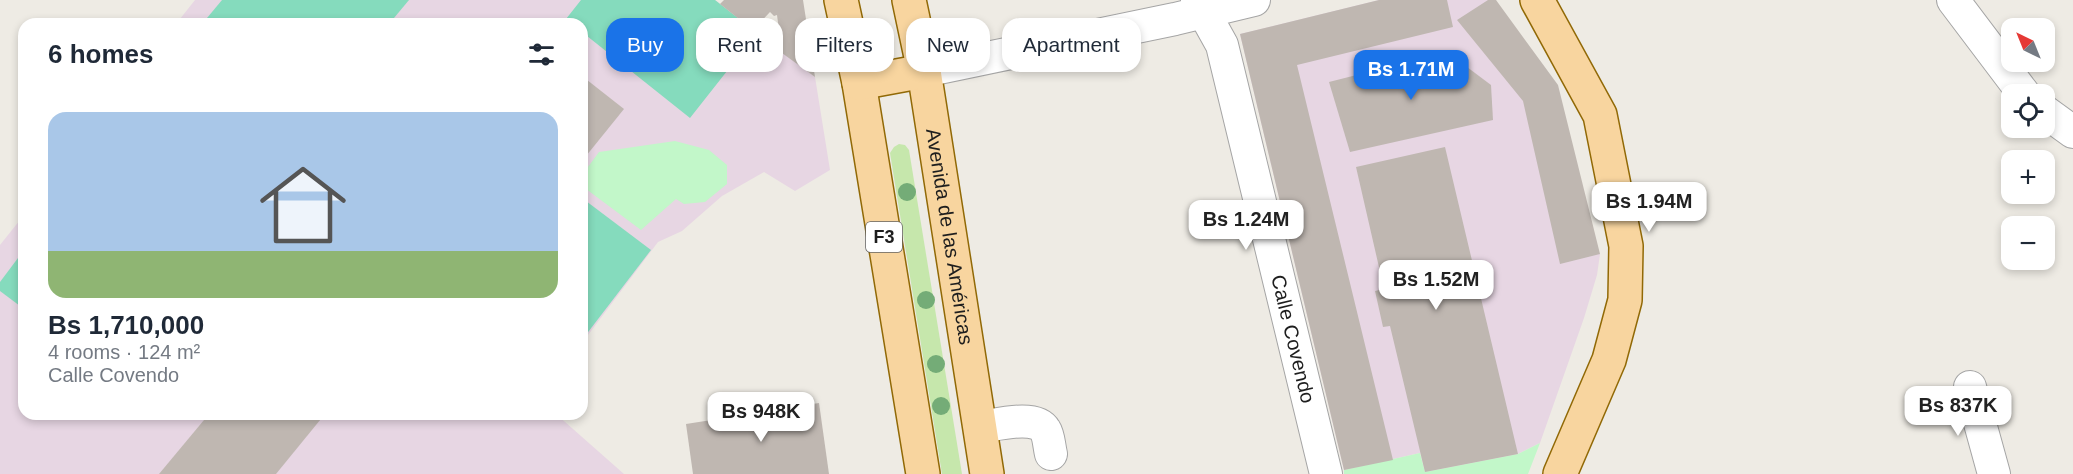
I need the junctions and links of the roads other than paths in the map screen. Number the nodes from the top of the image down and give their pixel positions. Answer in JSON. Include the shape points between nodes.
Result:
{"nodes":[{"id":1,"x":841,"y":0,"type":"edge"},
{"id":2,"x":909,"y":0,"type":"edge"},
{"id":3,"x":1254,"y":0,"type":"edge"},
{"id":4,"x":1537,"y":0,"type":"edge"},
{"id":5,"x":1953,"y":0,"type":"edge"},
{"id":6,"x":1200,"y":7,"type":"edge"},
{"id":7,"x":913,"y":18,"type":"edge"},
{"id":8,"x":990,"y":55,"type":"edge"},
{"id":9,"x":914,"y":72,"type":"edge"},
{"id":10,"x":924,"y":72,"type":"edge"},
{"id":11,"x":859,"y":83,"type":"junction"},
{"id":12,"x":2016,"y":84,"type":"edge"},
{"id":13,"x":2055,"y":119,"type":"edge"},
{"id":14,"x":2073,"y":132,"type":"edge"},
{"id":15,"x":1970,"y":387,"type":"dead end"},
{"id":16,"x":980,"y":427,"type":"junction"},
{"id":17,"x":1051,"y":454,"type":"dead end"},
{"id":18,"x":923,"y":474,"type":"edge"},
{"id":19,"x":987,"y":474,"type":"edge"},
{"id":20,"x":1326,"y":474,"type":"edge"},
{"id":21,"x":1560,"y":474,"type":"edge"},
{"id":22,"x":1994,"y":474,"type":"edge"}],
"edges":[{"from":1,"to":11,"type":"main road","number":"F3"},
{"from":2,"to":7,"type":"main road","name":"Avenida de las Américas"},
{"from":3,"to":6,"type":"street"},
{"from":4,"to":21,"type":"main road","via":[[1600,115],[1626,246],[1625,300],[1609,360]]},
{"from":5,"to":12,"type":"street"},
{"from":6,"to":8,"type":"street"},
{"from":6,"to":20,"type":"street","name":"Calle Covendo","via":[[1221,45]]},
{"from":9,"to":11,"type":"main road"},
{"from":10,"to":16,"type":"main road","name":"Avenida de las Américas"},
{"from":11,"to":18,"type":"main road","number":"F3"},
{"from":13,"to":14,"type":"street"},
{"from":15,"to":22,"type":"street"},
{"from":16,"to":17,"type":"street","via":[[1039,423],[1046,431]]},
{"from":16,"to":19,"type":"main road","name":"Avenida de las Américas"}]}
